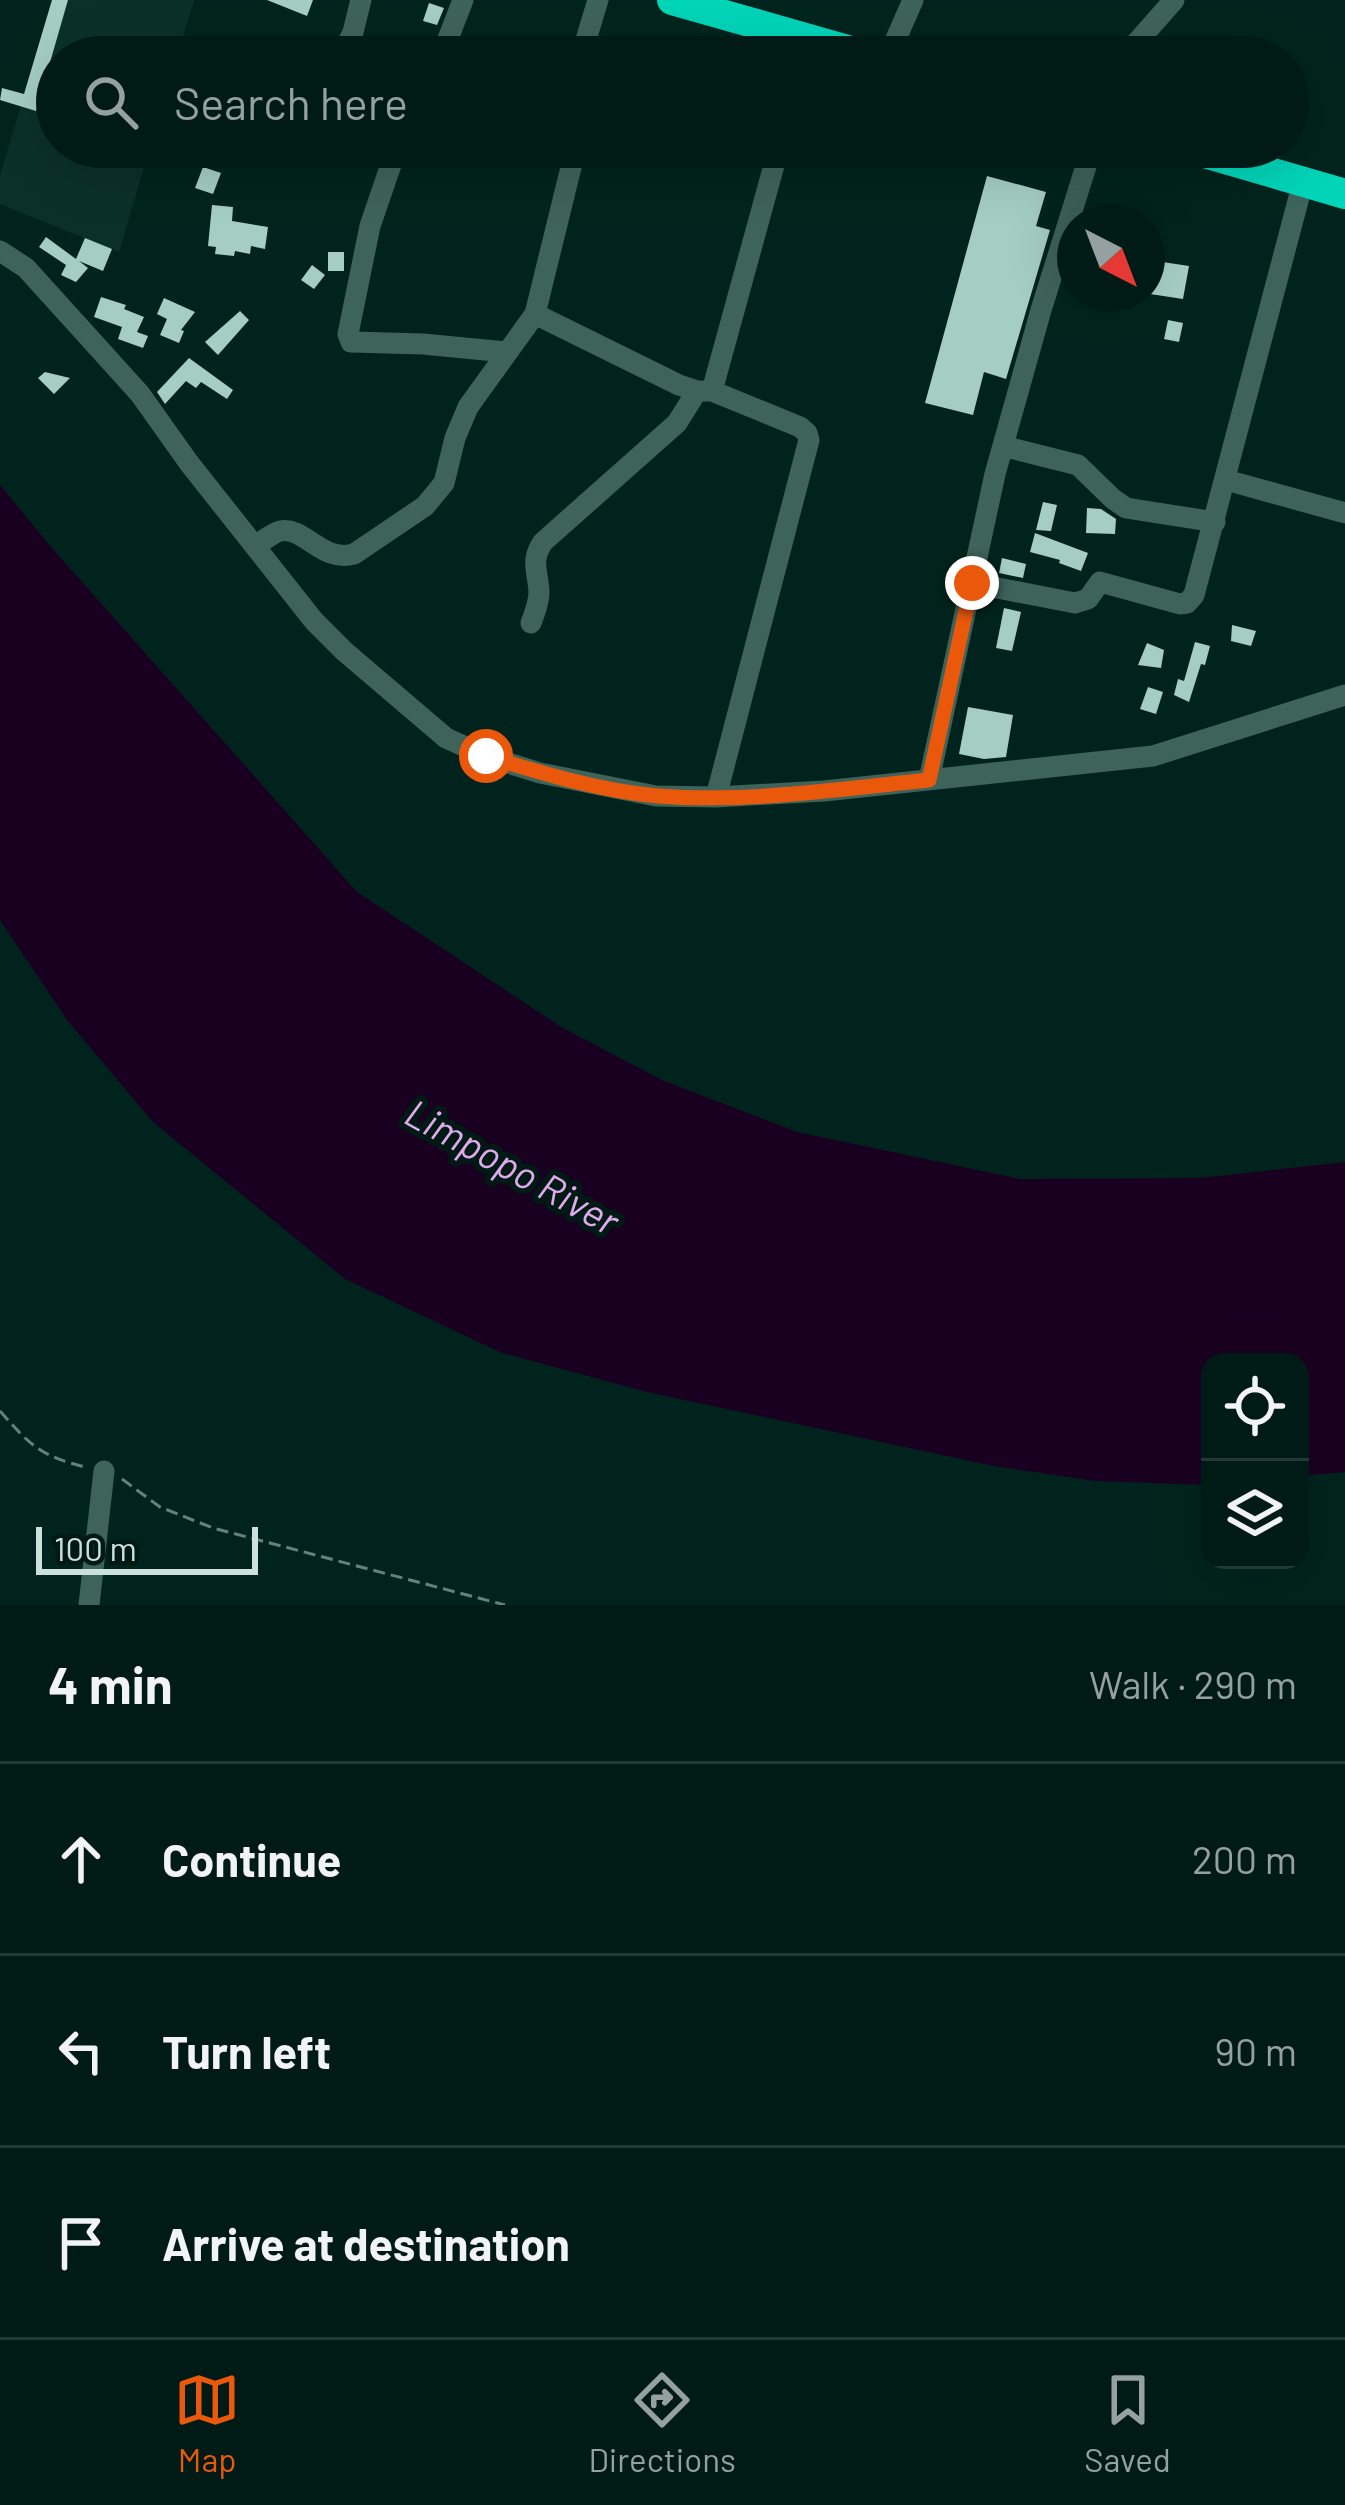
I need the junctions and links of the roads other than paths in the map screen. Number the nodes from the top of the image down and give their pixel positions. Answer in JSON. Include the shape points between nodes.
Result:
{"nodes":[{"id":1,"x":361,"y":0,"type":"edge"},
{"id":2,"x":463,"y":0,"type":"edge"},
{"id":3,"x":598,"y":0,"type":"edge"},
{"id":4,"x":673,"y":0,"type":"edge"},
{"id":5,"x":913,"y":0,"type":"edge"},
{"id":6,"x":1174,"y":0,"type":"edge"},
{"id":7,"x":351,"y":36,"type":"edge"},
{"id":8,"x":449,"y":36,"type":"edge"},
{"id":9,"x":587,"y":36,"type":"edge"},
{"id":10,"x":773,"y":36,"type":"edge"},
{"id":11,"x":897,"y":36,"type":"edge"},
{"id":12,"x":1142,"y":36,"type":"edge"},
{"id":13,"x":390,"y":168,"type":"edge"},
{"id":14,"x":571,"y":168,"type":"edge"},
{"id":15,"x":773,"y":168,"type":"edge"},
{"id":16,"x":1085,"y":168,"type":"edge"},
{"id":17,"x":1255,"y":168,"type":"edge"},
{"id":18,"x":1303,"y":182,"type":"junction"},
{"id":19,"x":1345,"y":194,"type":"edge"},
{"id":20,"x":0,"y":251,"type":"edge"},
{"id":21,"x":535,"y":314,"type":"junction"},
{"id":22,"x":506,"y":352,"type":"junction"},
{"id":23,"x":705,"y":391,"type":"junction"},
{"id":24,"x":1003,"y":446,"type":"junction"},
{"id":25,"x":1226,"y":480,"type":"junction"},
{"id":26,"x":1345,"y":513,"type":"edge"},
{"id":27,"x":1215,"y":522,"type":"junction"},
{"id":28,"x":255,"y":546,"type":"junction"},
{"id":29,"x":972,"y":583,"type":"junction"},
{"id":30,"x":531,"y":622,"type":"dead end"},
{"id":31,"x":1345,"y":695,"type":"edge"},
{"id":32,"x":929,"y":780,"type":"junction"},
{"id":33,"x":716,"y":797,"type":"junction"},
{"id":34,"x":104,"y":1471,"type":"road end"},
{"id":35,"x":89,"y":1605,"type":"edge"}],
"edges":[{"from":1,"to":7,"type":"street"},
{"from":2,"to":8,"type":"street"},
{"from":3,"to":9,"type":"street"},
{"from":4,"to":10,"type":"highway"},
{"from":5,"to":11,"type":"street"},
{"from":6,"to":12,"type":"street"},
{"from":13,"to":22,"type":"street","via":[[370,226],[351,342]]},
{"from":14,"to":21,"type":"street"},
{"from":15,"to":23,"type":"street"},
{"from":16,"to":24,"type":"street"},
{"from":17,"to":18,"type":"highway"},
{"from":18,"to":19,"type":"highway"},
{"from":18,"to":25,"type":"street"},
{"from":20,"to":28,"type":"street","via":[[26,268],[140,394]]},
{"from":21,"to":22,"type":"street"},
{"from":21,"to":23,"type":"street"},
{"from":22,"to":28,"type":"street","via":[[468,407],[444,483],[425,506],[354,554],[330,555],[289,531]]},
{"from":23,"to":30,"type":"street","via":[[543,542],[533,568],[539,588]]},
{"from":23,"to":33,"type":"street","via":[[800,427],[809,440]]},
{"from":24,"to":27,"type":"street","via":[[1078,465],[1126,508]]},
{"from":24,"to":29,"type":"street"},
{"from":25,"to":26,"type":"street"},
{"from":25,"to":27,"type":"street"},
{"from":27,"to":29,"type":"street","via":[[1187,603],[1100,582],[1082,603]]},
{"from":28,"to":33,"type":"street","via":[[344,651],[446,738],[539,772],[656,796]]},
{"from":29,"to":32,"type":"street"},
{"from":31,"to":32,"type":"street","via":[[1173,752]]},
{"from":32,"to":33,"type":"street"},
{"from":34,"to":35,"type":"street"}]}
